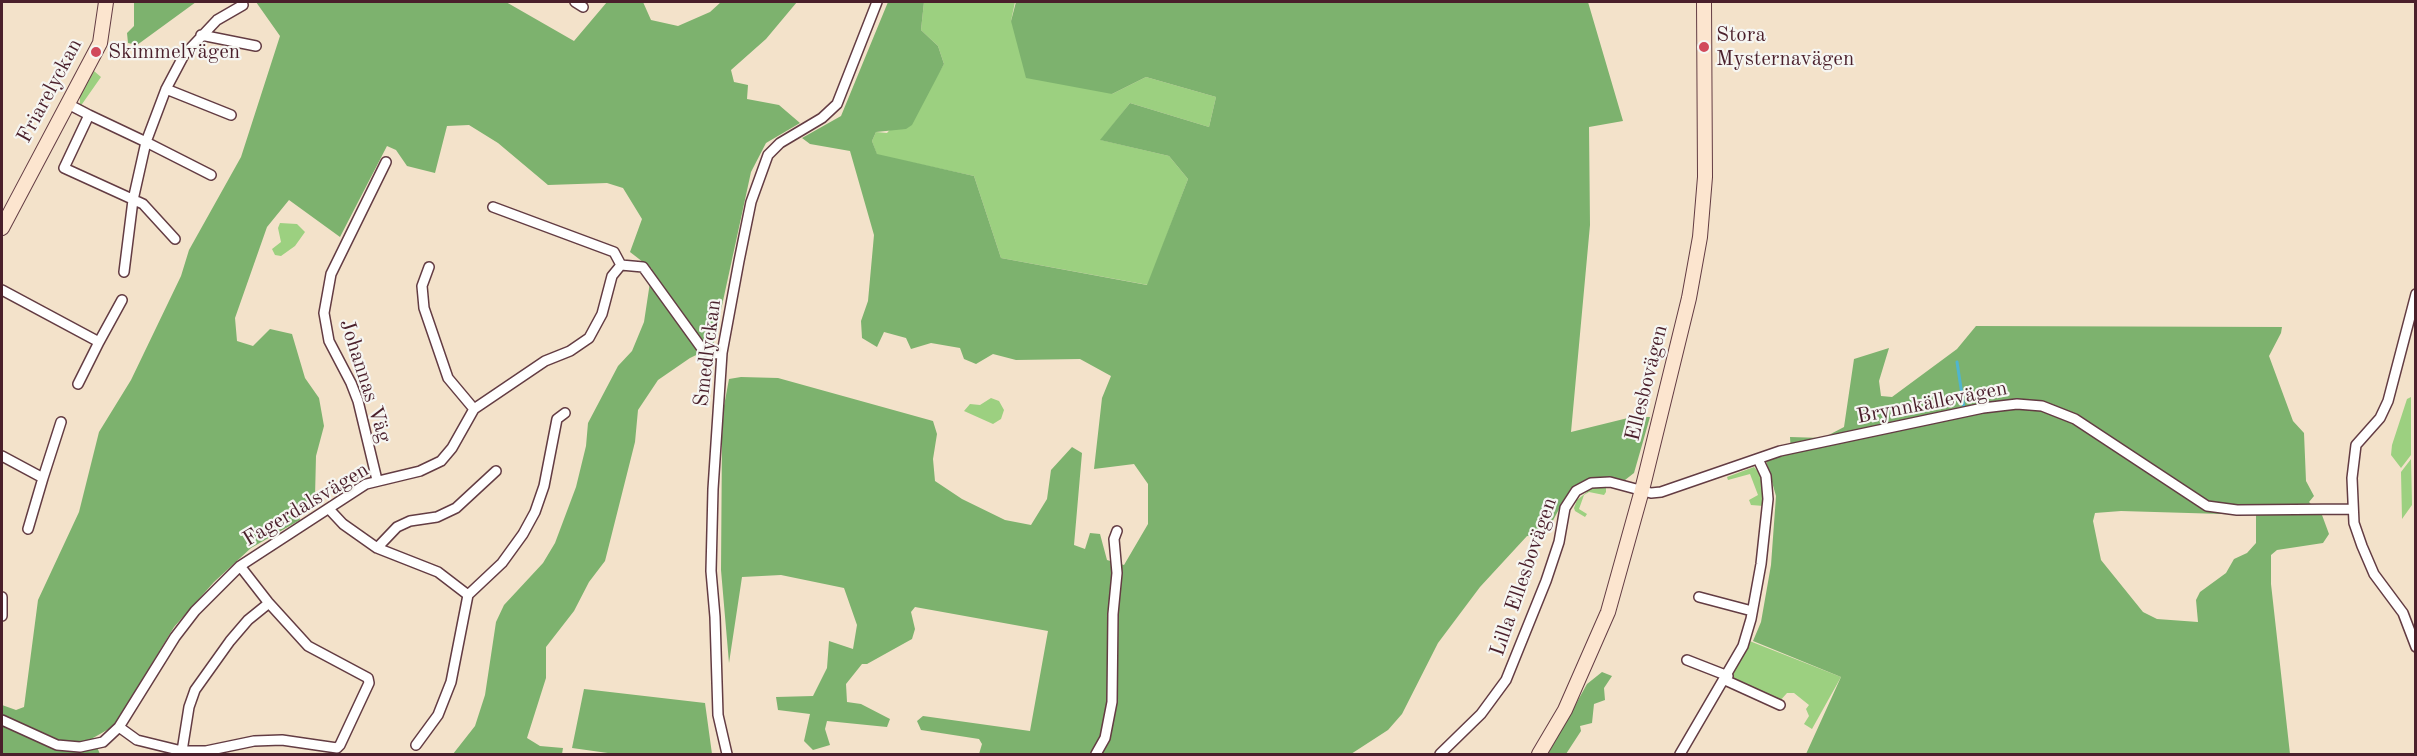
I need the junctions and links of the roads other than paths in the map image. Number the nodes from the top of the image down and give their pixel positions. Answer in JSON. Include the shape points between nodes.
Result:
{"nodes":[{"id":1,"x":106,"y":2,"type":"edge"},
{"id":2,"x":877,"y":2,"type":"edge"},
{"id":3,"x":1704,"y":2,"type":"edge"},
{"id":4,"x":243,"y":5,"type":"dead end"},
{"id":5,"x":201,"y":35,"type":"junction"},
{"id":6,"x":256,"y":46,"type":"dead end"},
{"id":7,"x":166,"y":89,"type":"junction"},
{"id":8,"x":68,"y":104,"type":"junction"},
{"id":9,"x":89,"y":115,"type":"junction"},
{"id":10,"x":231,"y":115,"type":"dead end"},
{"id":11,"x":146,"y":142,"type":"junction"},
{"id":12,"x":386,"y":162,"type":"dead end"},
{"id":13,"x":211,"y":175,"type":"dead end"},
{"id":14,"x":133,"y":200,"type":"junction"},
{"id":15,"x":493,"y":207,"type":"dead end"},
{"id":16,"x":2,"y":228,"type":"edge"},
{"id":17,"x":175,"y":239,"type":"dead end"},
{"id":18,"x":621,"y":265,"type":"junction"},
{"id":19,"x":429,"y":267,"type":"dead end"},
{"id":20,"x":124,"y":272,"type":"dead end"},
{"id":21,"x":2,"y":290,"type":"edge"},
{"id":22,"x":2415,"y":294,"type":"edge"},
{"id":23,"x":123,"y":300,"type":"dead end"},
{"id":24,"x":99,"y":342,"type":"junction"},
{"id":25,"x":723,"y":353,"type":"junction"},
{"id":26,"x":78,"y":384,"type":"dead end"},
{"id":27,"x":474,"y":409,"type":"junction"},
{"id":28,"x":565,"y":412,"type":"dead end"},
{"id":29,"x":61,"y":422,"type":"dead end"},
{"id":30,"x":2,"y":456,"type":"edge"},
{"id":31,"x":1758,"y":459,"type":"junction"},
{"id":32,"x":496,"y":471,"type":"dead end"},
{"id":33,"x":43,"y":478,"type":"junction"},
{"id":34,"x":377,"y":480,"type":"junction"},
{"id":35,"x":1642,"y":490,"type":"junction"},
{"id":36,"x":329,"y":509,"type":"junction"},
{"id":37,"x":2352,"y":509,"type":"junction"},
{"id":38,"x":28,"y":529,"type":"dead end"},
{"id":39,"x":1117,"y":531,"type":"dead end"},
{"id":40,"x":377,"y":548,"type":"junction"},
{"id":41,"x":240,"y":566,"type":"junction"},
{"id":42,"x":468,"y":595,"type":"junction"},
{"id":43,"x":2,"y":597,"type":"edge"},
{"id":44,"x":1699,"y":597,"type":"dead end"},
{"id":45,"x":269,"y":603,"type":"junction"},
{"id":46,"x":1752,"y":611,"type":"junction"},
{"id":47,"x":2,"y":616,"type":"edge"},
{"id":48,"x":2415,"y":647,"type":"edge"},
{"id":49,"x":1687,"y":660,"type":"dead end"},
{"id":50,"x":1726,"y":678,"type":"junction"},
{"id":51,"x":1780,"y":705,"type":"dead end"},
{"id":52,"x":2,"y":720,"type":"edge"},
{"id":53,"x":119,"y":728,"type":"junction"},
{"id":54,"x":416,"y":745,"type":"dead end"},
{"id":55,"x":182,"y":752,"type":"junction"},
{"id":56,"x":1684,"y":753,"type":"edge"},
{"id":57,"x":727,"y":754,"type":"edge"},
{"id":58,"x":1096,"y":754,"type":"edge"},
{"id":59,"x":1440,"y":754,"type":"edge"},
{"id":60,"x":1539,"y":754,"type":"edge"}],
"edges":[{"from":1,"to":8,"type":"main road","name":"Friarelyckan","via":[[100,43]]},
{"from":2,"to":25,"type":"street","name":"Smedlyckan","via":[[837,104],[822,118],[780,142],[768,155],[751,202]]},
{"from":3,"to":35,"type":"main road","name":"Ellesbovägen","via":[[1705,177],[1700,237],[1689,302]]},
{"from":4,"to":5,"type":"street"},
{"from":5,"to":6,"type":"street"},
{"from":5,"to":7,"type":"street","via":[[184,55]]},
{"from":7,"to":10,"type":"street"},
{"from":7,"to":11,"type":"street"},
{"from":8,"to":9,"type":"street"},
{"from":8,"to":16,"type":"main road","name":"Friarelyckan"},
{"from":9,"to":11,"type":"street"},
{"from":9,"to":14,"type":"street","via":[[64,168]]},
{"from":11,"to":13,"type":"street"},
{"from":11,"to":14,"type":"street"},
{"from":12,"to":34,"type":"street","name":"Johannas Väg","via":[[331,274],[324,312],[329,341],[358,401]]},
{"from":14,"to":17,"type":"street","via":[[143,204]]},
{"from":14,"to":20,"type":"street"},
{"from":15,"to":18,"type":"street","via":[[614,252]]},
{"from":18,"to":25,"type":"street","via":[[643,267],[703,350]]},
{"from":18,"to":27,"type":"street","name":"Fagerdalsvägen","via":[[612,276],[602,314],[589,338],[545,361]]},
{"from":19,"to":27,"type":"street","via":[[423,286],[424,308],[448,378]]},
{"from":21,"to":24,"type":"street"},
{"from":22,"to":37,"type":"street","via":[[2388,400],[2380,418],[2356,445]]},
{"from":23,"to":24,"type":"street"},
{"from":24,"to":26,"type":"street"},
{"from":25,"to":57,"type":"street","name":"Smedlyckan","via":[[712,489],[711,572],[718,716]]},
{"from":27,"to":34,"type":"street","name":"Fagerdalsvägen","via":[[441,461],[420,471]]},
{"from":28,"to":42,"type":"street","via":[[557,419],[535,512],[502,563]]},
{"from":29,"to":33,"type":"street"},
{"from":30,"to":33,"type":"street"},
{"from":31,"to":35,"type":"street","name":"Brynnkällevägen","via":[[1661,492]]},
{"from":31,"to":37,"type":"street","name":"Brynnkällevägen","via":[[1983,408],[2029,404],[2075,419],[2206,506],[2237,510]]},
{"from":31,"to":46,"type":"street","via":[[1766,476],[1768,499]]},
{"from":32,"to":40,"type":"street","via":[[454,510],[397,527]]},
{"from":33,"to":38,"type":"street"},
{"from":34,"to":36,"type":"street","name":"Fagerdalsvägen"},
{"from":35,"to":59,"type":"street","name":"Lilla Ellesbovägen","via":[[1601,481],[1584,485],[1570,498],[1547,581],[1506,680],[1481,714]]},
{"from":35,"to":60,"type":"main road","name":"Ellesbovägen","via":[[1596,642],[1565,710]]},
{"from":36,"to":40,"type":"street"},
{"from":36,"to":41,"type":"street","name":"Fagerdalsvägen"},
{"from":37,"to":48,"type":"street","via":[[2374,574],[2403,613]]},
{"from":39,"to":58,"type":"street","via":[[1112,702],[1105,738]]},
{"from":40,"to":42,"type":"street","via":[[438,572]]},
{"from":41,"to":45,"type":"street"},
{"from":41,"to":53,"type":"street","name":"Fagerdalsvägen","via":[[175,637]]},
{"from":42,"to":54,"type":"street","via":[[450,682],[438,715]]},
{"from":43,"to":47,"type":"street"},
{"from":44,"to":46,"type":"street"},
{"from":45,"to":55,"type":"street","via":[[230,642],[195,690]]},
{"from":45,"to":55,"type":"street","via":[[308,646],[368,678],[340,745],[337,748],[282,740],[254,741]]},
{"from":46,"to":50,"type":"street","via":[[1743,646]]},
{"from":49,"to":50,"type":"street"},
{"from":50,"to":51,"type":"street"},
{"from":50,"to":56,"type":"street"},
{"from":52,"to":53,"type":"street","name":"Fagerdalsvägen","via":[[68,747],[90,747]]},
{"from":53,"to":55,"type":"street","via":[[137,740]]}]}
